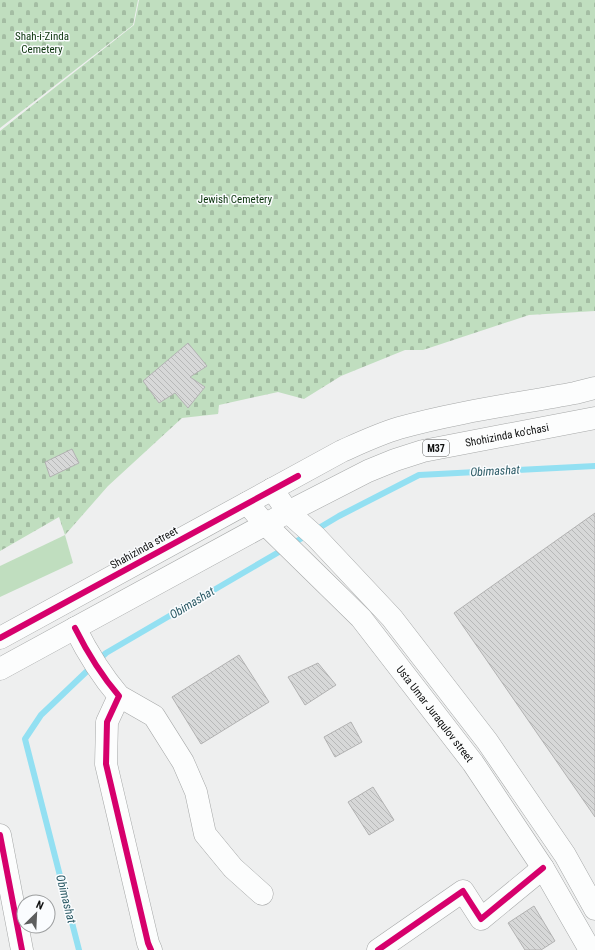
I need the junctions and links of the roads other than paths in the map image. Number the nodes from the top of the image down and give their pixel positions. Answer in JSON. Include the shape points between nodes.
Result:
{"nodes":[{"id":1,"x":595,"y":388,"type":"edge"},
{"id":2,"x":595,"y":418,"type":"edge"},
{"id":3,"x":272,"y":489,"type":"junction"},
{"id":4,"x":247,"y":503,"type":"junction"},
{"id":5,"x":288,"y":512,"type":"junction"},
{"id":6,"x":265,"y":524,"type":"junction"},
{"id":7,"x":75,"y":628,"type":"junction"},
{"id":8,"x":0,"y":638,"type":"edge"},
{"id":9,"x":0,"y":669,"type":"edge"},
{"id":10,"x":114,"y":691,"type":"junction"},
{"id":11,"x":0,"y":835,"type":"edge"},
{"id":12,"x":543,"y":868,"type":"junction"},
{"id":13,"x":262,"y":894,"type":"dead end"},
{"id":14,"x":595,"y":909,"type":"edge"},
{"id":15,"x":22,"y":950,"type":"edge"},
{"id":16,"x":151,"y":950,"type":"edge"},
{"id":17,"x":378,"y":950,"type":"edge"},
{"id":18,"x":590,"y":950,"type":"edge"}],
"edges":[{"from":1,"to":3,"type":"main road","via":[[447,416],[398,429],[342,451]]},
{"from":2,"to":5,"type":"main road","name":"Shohizinda ko'chasi","number":"M37","via":[[423,451],[368,471]]},
{"from":3,"to":4,"type":"main road","name":"Shahizinda street"},
{"from":3,"to":5,"type":"main road"},
{"from":4,"to":6,"type":"main road","name":"Usta Umar Juraqulov street"},
{"from":4,"to":8,"type":"main road","name":"Shahizinda street"},
{"from":5,"to":6,"type":"main road","number":"M37"},
{"from":5,"to":14,"type":"main road","via":[[316,537],[392,618],[487,741],[565,855]]},
{"from":6,"to":7,"type":"main road"},
{"from":6,"to":12,"type":"main road","name":"Usta Umar Juraqulov street","via":[[361,618],[474,763]]},
{"from":7,"to":9,"type":"main road"},
{"from":7,"to":10,"type":"main road","via":[[88,653]]},
{"from":10,"to":13,"type":"main road","via":[[154,716],[183,762],[196,792],[205,834],[233,868]]},
{"from":10,"to":16,"type":"main road","via":[[107,722],[106,764]]},
{"from":11,"to":15,"type":"main road"},
{"from":12,"to":17,"type":"main road","via":[[482,919],[463,891]]},
{"from":12,"to":18,"type":"main road","name":"Usta Umar Juraqulov street"}]}
